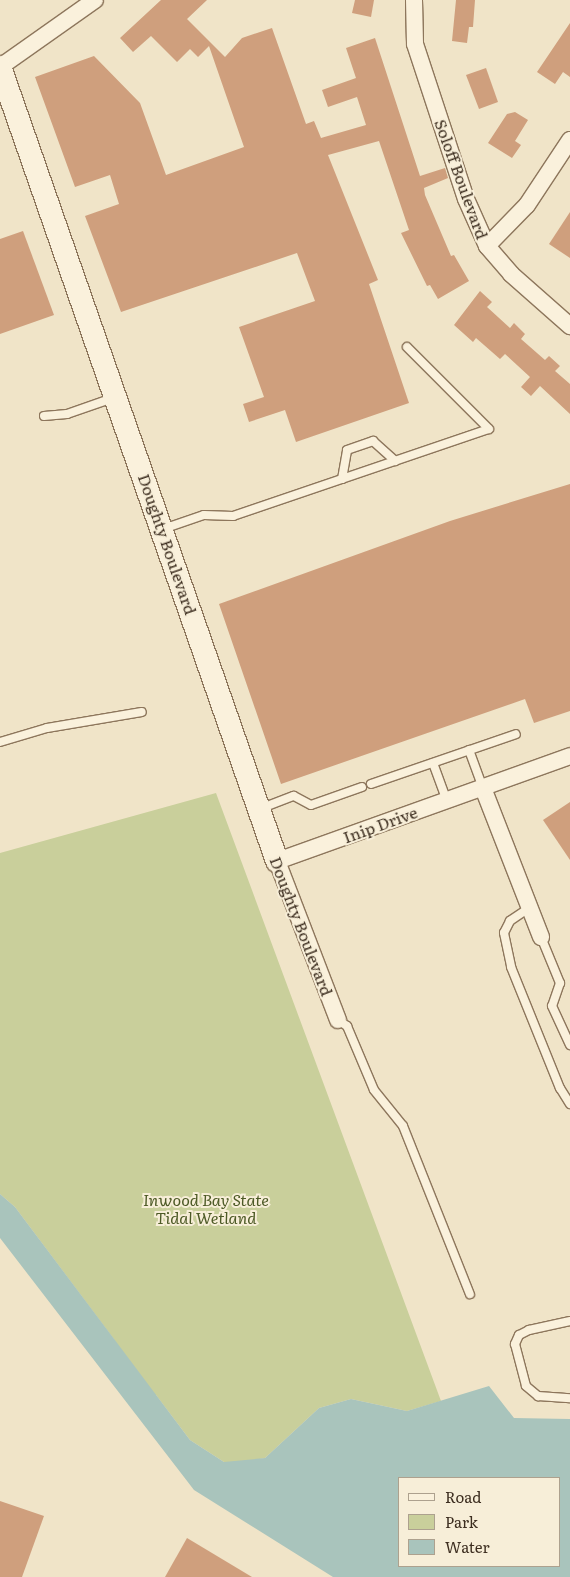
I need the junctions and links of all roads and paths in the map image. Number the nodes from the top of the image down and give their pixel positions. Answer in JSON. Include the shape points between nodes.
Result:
{"nodes":[{"id":1,"x":95,"y":0,"type":"edge"},
{"id":2,"x":414,"y":0,"type":"edge"},
{"id":3,"x":0,"y":67,"type":"edge"},
{"id":4,"x":570,"y":140,"type":"edge"},
{"id":5,"x":487,"y":246,"type":"junction"},
{"id":6,"x":570,"y":326,"type":"edge"},
{"id":7,"x":407,"y":347,"type":"dead end"},
{"id":8,"x":117,"y":397,"type":"junction"},
{"id":9,"x":44,"y":416,"type":"dead end"},
{"id":10,"x":394,"y":461,"type":"junction"},
{"id":11,"x":342,"y":479,"type":"junction"},
{"id":12,"x":163,"y":529,"type":"junction"},
{"id":13,"x":142,"y":712,"type":"dead end"},
{"id":14,"x":516,"y":734,"type":"dead end"},
{"id":15,"x":0,"y":742,"type":"edge"},
{"id":16,"x":469,"y":750,"type":"junction"},
{"id":17,"x":570,"y":756,"type":"edge"},
{"id":18,"x":433,"y":762,"type":"junction"},
{"id":19,"x":371,"y":784,"type":"dead end"},
{"id":20,"x":362,"y":787,"type":"dead end"},
{"id":21,"x":483,"y":788,"type":"junction"},
{"id":22,"x":447,"y":800,"type":"junction"},
{"id":23,"x":259,"y":808,"type":"junction"},
{"id":24,"x":277,"y":861,"type":"junction"},
{"id":25,"x":530,"y":908,"type":"junction"},
{"id":26,"x":541,"y":937,"type":"joint"},
{"id":27,"x":338,"y":1020,"type":"joint"},
{"id":28,"x":570,"y":1045,"type":"edge"},
{"id":29,"x":570,"y":1104,"type":"edge"},
{"id":30,"x":470,"y":1294,"type":"dead end"},
{"id":31,"x":570,"y":1321,"type":"edge"},
{"id":32,"x":570,"y":1398,"type":"edge"}],
"edges":[{"from":1,"to":3,"type":"street"},
{"from":2,"to":5,"type":"street","name":"Soloff Boulevard","via":[[415,44],[466,199]]},
{"from":3,"to":8,"type":"main road","name":"Doughty Boulevard"},
{"from":4,"to":5,"type":"street","via":[[527,205]]},
{"from":5,"to":6,"type":"street","name":"Soloff Boulevard","via":[[511,274]]},
{"from":7,"to":10,"type":"lane","via":[[489,429]]},
{"from":8,"to":9,"type":"lane","via":[[67,414]]},
{"from":8,"to":12,"type":"main road","name":"Doughty Boulevard"},
{"from":10,"to":11,"type":"lane"},
{"from":10,"to":11,"type":"lane","via":[[373,441],[347,450]]},
{"from":11,"to":12,"type":"lane","via":[[233,516],[204,515]]},
{"from":12,"to":23,"type":"main road","name":"Doughty Boulevard"},
{"from":13,"to":15,"type":"lane","via":[[47,728]]},
{"from":14,"to":16,"type":"lane"},
{"from":16,"to":18,"type":"lane"},
{"from":16,"to":21,"type":"lane"},
{"from":17,"to":21,"type":"street","name":"Inip Drive"},
{"from":18,"to":19,"type":"lane"},
{"from":18,"to":22,"type":"lane"},
{"from":20,"to":23,"type":"lane","via":[[311,805],[294,796]]},
{"from":21,"to":22,"type":"street","name":"Inip Drive"},
{"from":21,"to":25,"type":"street"},
{"from":22,"to":24,"type":"street","name":"Inip Drive"},
{"from":23,"to":24,"type":"main road","name":"Doughty Boulevard"},
{"from":24,"to":27,"type":"street","name":"Doughty Boulevard"},
{"from":25,"to":26,"type":"street"},
{"from":25,"to":29,"type":"lane","via":[[510,921],[504,933],[511,967],[560,1088]]},
{"from":26,"to":28,"type":"lane","via":[[560,983],[552,1006]]},
{"from":27,"to":30,"type":"lane","via":[[347,1026],[374,1090],[403,1126]]},
{"from":31,"to":32,"type":"lane","via":[[528,1330],[519,1335],[515,1344],[526,1386],[538,1396]]}]}
